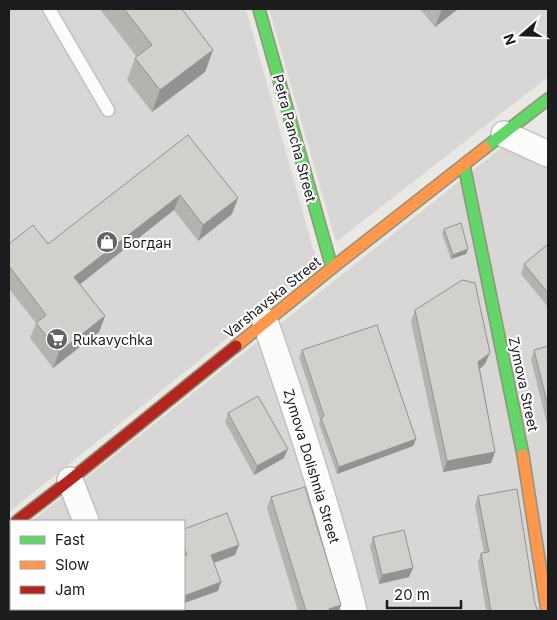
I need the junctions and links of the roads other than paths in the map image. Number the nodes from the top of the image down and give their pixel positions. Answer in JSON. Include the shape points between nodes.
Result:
{"nodes":[{"id":1,"x":49,"y":9,"type":"edge"},
{"id":2,"x":259,"y":9,"type":"edge"},
{"id":3,"x":548,"y":99,"type":"edge"},
{"id":4,"x":108,"y":110,"type":"dead end"},
{"id":5,"x":504,"y":134,"type":"junction"},
{"id":6,"x":548,"y":154,"type":"edge"},
{"id":7,"x":464,"y":164,"type":"junction"},
{"id":8,"x":332,"y":268,"type":"junction"},
{"id":9,"x":265,"y":321,"type":"junction"},
{"id":10,"x":70,"y":480,"type":"junction"},
{"id":11,"x":18,"y":520,"type":"edge"},
{"id":12,"x":86,"y":520,"type":"edge"},
{"id":13,"x":354,"y":611,"type":"edge"},
{"id":14,"x":547,"y":611,"type":"edge"}],
"edges":[{"from":1,"to":4,"type":"lane"},
{"from":2,"to":8,"type":"street","name":"Petra Pancha Street"},
{"from":3,"to":5,"type":"street","name":"Varshavska Street"},
{"from":5,"to":6,"type":"street"},
{"from":5,"to":7,"type":"street","name":"Varshavska Street"},
{"from":7,"to":8,"type":"street","name":"Varshavska Street"},
{"from":7,"to":14,"type":"street","name":"Zymova Street","via":[[521,445]]},
{"from":8,"to":9,"type":"street","name":"Varshavska Street"},
{"from":9,"to":10,"type":"street","name":"Varshavska Street"},
{"from":9,"to":13,"type":"street","name":"Zymova Dolishnia Street","via":[[312,462]]},
{"from":10,"to":11,"type":"street","name":"Varshavska Street"},
{"from":10,"to":12,"type":"street"}]}
